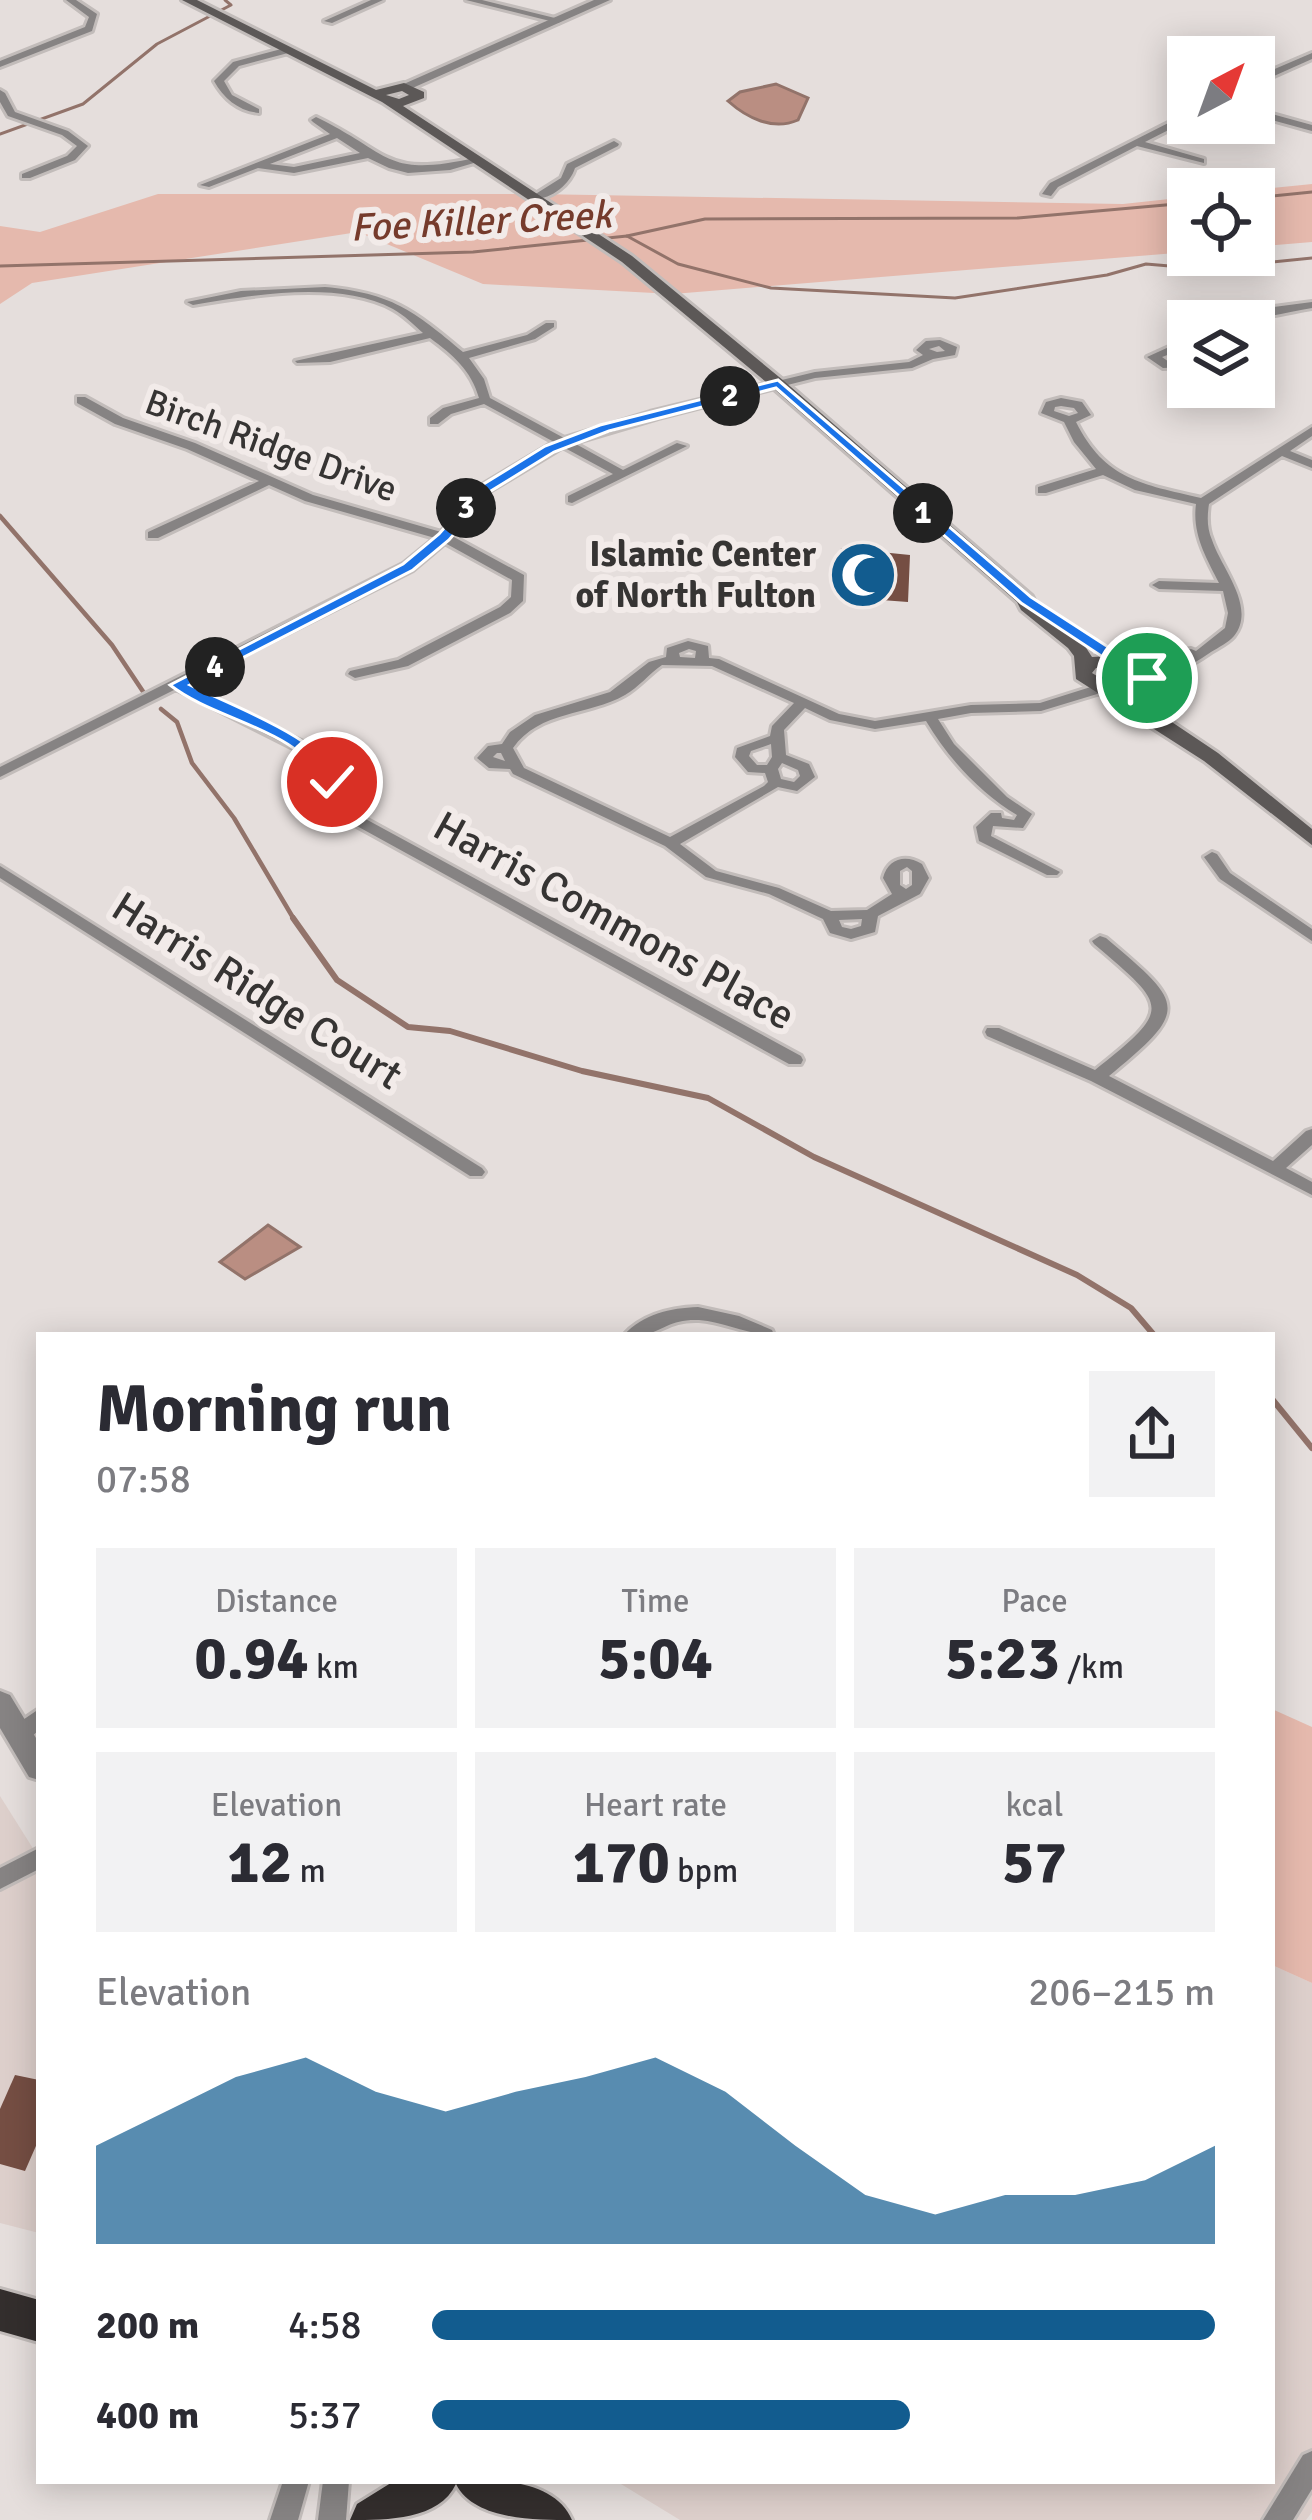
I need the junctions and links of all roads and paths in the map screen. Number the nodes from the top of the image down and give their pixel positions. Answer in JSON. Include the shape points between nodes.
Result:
{"nodes":[{"id":1,"x":188,"y":0,"type":"edge"},
{"id":2,"x":379,"y":0,"type":"edge"},
{"id":3,"x":470,"y":0,"type":"edge"},
{"id":4,"x":604,"y":0,"type":"edge"},
{"id":5,"x":78,"y":1,"type":"edge"},
{"id":6,"x":558,"y":20,"type":"junction"},
{"id":7,"x":329,"y":21,"type":"dead end"},
{"id":8,"x":285,"y":51,"type":"junction"},
{"id":9,"x":1312,"y":56,"type":"edge"},
{"id":10,"x":0,"y":64,"type":"edge"},
{"id":11,"x":1275,"y":73,"type":"edge"},
{"id":12,"x":332,"y":74,"type":"junction"},
{"id":13,"x":0,"y":93,"type":"edge"},
{"id":14,"x":408,"y":93,"type":"junction"},
{"id":15,"x":382,"y":99,"type":"junction"},
{"id":16,"x":256,"y":111,"type":"dead end"},
{"id":17,"x":1275,"y":118,"type":"edge"},
{"id":18,"x":316,"y":120,"type":"dead end"},
{"id":19,"x":425,"y":126,"type":"junction"},
{"id":20,"x":1167,"y":127,"type":"edge"},
{"id":21,"x":1312,"y":128,"type":"edge"},
{"id":22,"x":338,"y":134,"type":"junction"},
{"id":23,"x":1137,"y":143,"type":"junction"},
{"id":24,"x":614,"y":144,"type":"dead end"},
{"id":25,"x":370,"y":154,"type":"junction"},
{"id":26,"x":479,"y":160,"type":"junction"},
{"id":27,"x":1200,"y":161,"type":"dead end"},
{"id":28,"x":257,"y":165,"type":"junction"},
{"id":29,"x":26,"y":176,"type":"dead end"},
{"id":30,"x":205,"y":185,"type":"dead end"},
{"id":31,"x":1047,"y":194,"type":"dead end"},
{"id":32,"x":538,"y":197,"type":"junction"},
{"id":33,"x":193,"y":302,"type":"dead end"},
{"id":34,"x":1312,"y":304,"type":"edge"},
{"id":35,"x":1275,"y":310,"type":"edge"},
{"id":36,"x":550,"y":326,"type":"dead end"},
{"id":37,"x":432,"y":334,"type":"junction"},
{"id":38,"x":931,"y":355,"type":"dead end"},
{"id":39,"x":463,"y":356,"type":"junction"},
{"id":40,"x":301,"y":361,"type":"dead end"},
{"id":41,"x":778,"y":384,"type":"junction"},
{"id":42,"x":81,"y":400,"type":"dead end"},
{"id":43,"x":485,"y":400,"type":"junction"},
{"id":44,"x":1069,"y":420,"type":"dead end"},
{"id":45,"x":434,"y":421,"type":"dead end"},
{"id":46,"x":1312,"y":430,"type":"edge"},
{"id":47,"x":561,"y":443,"type":"junction"},
{"id":48,"x":681,"y":446,"type":"dead end"},
{"id":49,"x":1280,"y":451,"type":"junction"},
{"id":50,"x":1312,"y":464,"type":"edge"},
{"id":51,"x":1102,"y":471,"type":"junction"},
{"id":52,"x":620,"y":473,"type":"junction"},
{"id":53,"x":268,"y":481,"type":"junction"},
{"id":54,"x":1042,"y":490,"type":"dead end"},
{"id":55,"x":572,"y":500,"type":"dead end"},
{"id":56,"x":1203,"y":502,"type":"junction"},
{"id":57,"x":153,"y":536,"type":"dead end"},
{"id":58,"x":444,"y":537,"type":"junction"},
{"id":59,"x":1159,"y":585,"type":"dead end"},
{"id":60,"x":1226,"y":586,"type":"junction"},
{"id":61,"x":1026,"y":600,"type":"junction"},
{"id":62,"x":1083,"y":671,"type":"junction"},
{"id":63,"x":1126,"y":672,"type":"junction"},
{"id":64,"x":355,"y":674,"type":"dead end"},
{"id":65,"x":178,"y":685,"type":"junction"},
{"id":66,"x":1105,"y":688,"type":"junction"},
{"id":67,"x":802,"y":703,"type":"junction"},
{"id":68,"x":1020,"y":709,"type":"junction"},
{"id":69,"x":931,"y":718,"type":"junction"},
{"id":70,"x":774,"y":739,"type":"junction"},
{"id":71,"x":1211,"y":757,"type":"junction"},
{"id":72,"x":775,"y":769,"type":"junction"},
{"id":73,"x":0,"y":773,"type":"edge"},
{"id":74,"x":1312,"y":839,"type":"edge"},
{"id":75,"x":670,"y":843,"type":"junction"},
{"id":76,"x":1212,"y":856,"type":"dead end"},
{"id":77,"x":0,"y":871,"type":"edge"},
{"id":78,"x":1052,"y":872,"type":"dead end"},
{"id":79,"x":905,"y":893,"type":"dead end"},
{"id":80,"x":1312,"y":936,"type":"edge"},
{"id":81,"x":1100,"y":941,"type":"dead end"},
{"id":82,"x":993,"y":1032,"type":"dead end"},
{"id":83,"x":795,"y":1060,"type":"dead end"},
{"id":84,"x":1097,"y":1077,"type":"junction"},
{"id":85,"x":1312,"y":1135,"type":"edge"},
{"id":86,"x":1274,"y":1170,"type":"junction"},
{"id":87,"x":476,"y":1172,"type":"dead end"},
{"id":88,"x":1312,"y":1189,"type":"edge"},
{"id":89,"x":637,"y":1332,"type":"edge"},
{"id":90,"x":759,"y":1332,"type":"edge"},
{"id":91,"x":0,"y":1703,"type":"edge"},
{"id":92,"x":29,"y":1726,"type":"edge"},
{"id":93,"x":36,"y":1755,"type":"edge"},
{"id":94,"x":36,"y":1860,"type":"edge"},
{"id":95,"x":0,"y":1879,"type":"edge"},
{"id":96,"x":0,"y":2310,"type":"edge"},
{"id":97,"x":36,"y":2320,"type":"edge"},
{"id":98,"x":1312,"y":2464,"type":"edge"},
{"id":99,"x":295,"y":2484,"type":"edge"},
{"id":100,"x":336,"y":2484,"type":"edge"},
{"id":101,"x":430,"y":2484,"type":"edge"},
{"id":102,"x":483,"y":2484,"type":"edge"},
{"id":103,"x":284,"y":2520,"type":"edge"},
{"id":104,"x":332,"y":2520,"type":"edge"},
{"id":105,"x":373,"y":2520,"type":"edge"},
{"id":106,"x":549,"y":2520,"type":"edge"},
{"id":107,"x":1276,"y":2520,"type":"edge"}],
"edges":[{"from":1,"to":8,"type":"main road"},
{"from":2,"to":7,"type":"street"},
{"from":3,"to":6,"type":"street"},
{"from":4,"to":6,"type":"street"},
{"from":5,"to":10,"type":"street","via":[[94,16],[89,29]]},
{"from":6,"to":14,"type":"street","via":[[459,60],[431,89]]},
{"from":8,"to":12,"type":"main road"},
{"from":8,"to":16,"type":"street","via":[[236,64],[219,81],[228,97]]},
{"from":9,"to":11,"type":"street"},
{"from":12,"to":14,"type":"main road"},
{"from":12,"to":15,"type":"main road"},
{"from":13,"to":29,"type":"street","via":[[11,114],[82,146]]},
{"from":14,"to":15,"type":"main road"},
{"from":14,"to":19,"type":"main road"},
{"from":15,"to":19,"type":"main road"},
{"from":17,"to":21,"type":"street"},
{"from":18,"to":22,"type":"street"},
{"from":19,"to":26,"type":"main road"},
{"from":20,"to":23,"type":"street"},
{"from":22,"to":25,"type":"street"},
{"from":22,"to":28,"type":"street"},
{"from":23,"to":27,"type":"street"},
{"from":23,"to":31,"type":"street"},
{"from":24,"to":32,"type":"street","via":[[576,163],[566,180]]},
{"from":25,"to":26,"type":"street","via":[[420,174]]},
{"from":25,"to":28,"type":"street","via":[[294,170]]},
{"from":26,"to":32,"type":"main road"},
{"from":28,"to":30,"type":"street"},
{"from":32,"to":41,"type":"main road"},
{"from":33,"to":37,"type":"street","via":[[366,295]]},
{"from":34,"to":35,"type":"street"},
{"from":36,"to":39,"type":"street"},
{"from":37,"to":39,"type":"street"},
{"from":37,"to":40,"type":"street"},
{"from":38,"to":41,"type":"street","via":[[897,368]]},
{"from":39,"to":43,"type":"street"},
{"from":41,"to":47,"type":"street"},
{"from":41,"to":61,"type":"main road"},
{"from":42,"to":53,"type":"street","name":"Birch Ridge Drive"},
{"from":43,"to":45,"type":"street"},
{"from":43,"to":47,"type":"street"},
{"from":44,"to":51,"type":"street","via":[[1082,452]]},
{"from":46,"to":49,"type":"street"},
{"from":47,"to":52,"type":"street"},
{"from":47,"to":58,"type":"street","via":[[487,488]]},
{"from":48,"to":52,"type":"street"},
{"from":49,"to":50,"type":"street"},
{"from":49,"to":56,"type":"street"},
{"from":51,"to":54,"type":"street"},
{"from":51,"to":56,"type":"street"},
{"from":52,"to":55,"type":"street"},
{"from":53,"to":57,"type":"street"},
{"from":53,"to":58,"type":"street","name":"Birch Ridge Drive"},
{"from":56,"to":60,"type":"street","via":[[1198,530]]},
{"from":58,"to":64,"type":"street","name":"Birch Ridge Drive","via":[[514,573],[518,598],[403,663]]},
{"from":58,"to":65,"type":"street","via":[[363,594]]},
{"from":59,"to":60,"type":"street"},
{"from":60,"to":63,"type":"street","via":[[1232,627],[1191,663]]},
{"from":61,"to":62,"type":"main road","via":[[1081,650]]},
{"from":61,"to":63,"type":"main road"},
{"from":62,"to":63,"type":"main road","via":[[1097,662]]},
{"from":62,"to":66,"type":"main road"},
{"from":62,"to":68,"type":"street"},
{"from":63,"to":66,"type":"main road"},
{"from":63,"to":71,"type":"main road"},
{"from":65,"to":73,"type":"street"},
{"from":65,"to":83,"type":"street","name":"Harris Commons Place","via":[[306,748],[326,766],[332,806],[345,814]]},
{"from":66,"to":68,"type":"street"},
{"from":66,"to":71,"type":"main road"},
{"from":67,"to":69,"type":"street","via":[[874,725]]},
{"from":67,"to":70,"type":"street"},
{"from":67,"to":75,"type":"street","via":[[702,659],[673,660],[650,665],[621,693],[514,735],[508,756]]},
{"from":68,"to":69,"type":"street"},
{"from":69,"to":78,"type":"street","via":[[947,746],[1009,806],[983,827],[984,838]]},
{"from":70,"to":72,"type":"street"},
{"from":70,"to":72,"type":"street","via":[[744,748],[742,757],[753,769]]},
{"from":71,"to":74,"type":"main road"},
{"from":72,"to":75,"type":"street","via":[[760,797]]},
{"from":75,"to":79,"type":"street","via":[[711,874],[829,916],[836,930],[869,929],[870,914]]},
{"from":76,"to":80,"type":"street","via":[[1225,876]]},
{"from":77,"to":87,"type":"street","name":"Harris Ridge Court"},
{"from":81,"to":84,"type":"street","via":[[1152,984],[1165,1014]]},
{"from":82,"to":84,"type":"street"},
{"from":84,"to":86,"type":"street"},
{"from":85,"to":86,"type":"street"},
{"from":86,"to":88,"type":"street"},
{"from":89,"to":90,"type":"street","via":[[659,1317],[689,1312]]},
{"from":91,"to":92,"type":"street"},
{"from":92,"to":93,"type":"street"},
{"from":94,"to":95,"type":"street"},
{"from":96,"to":97,"type":"highway"},
{"from":98,"to":107,"type":"street"},
{"from":99,"to":103,"type":"street"},
{"from":100,"to":104,"type":"street"},
{"from":101,"to":105,"type":"highway"},
{"from":102,"to":106,"type":"highway"}]}
